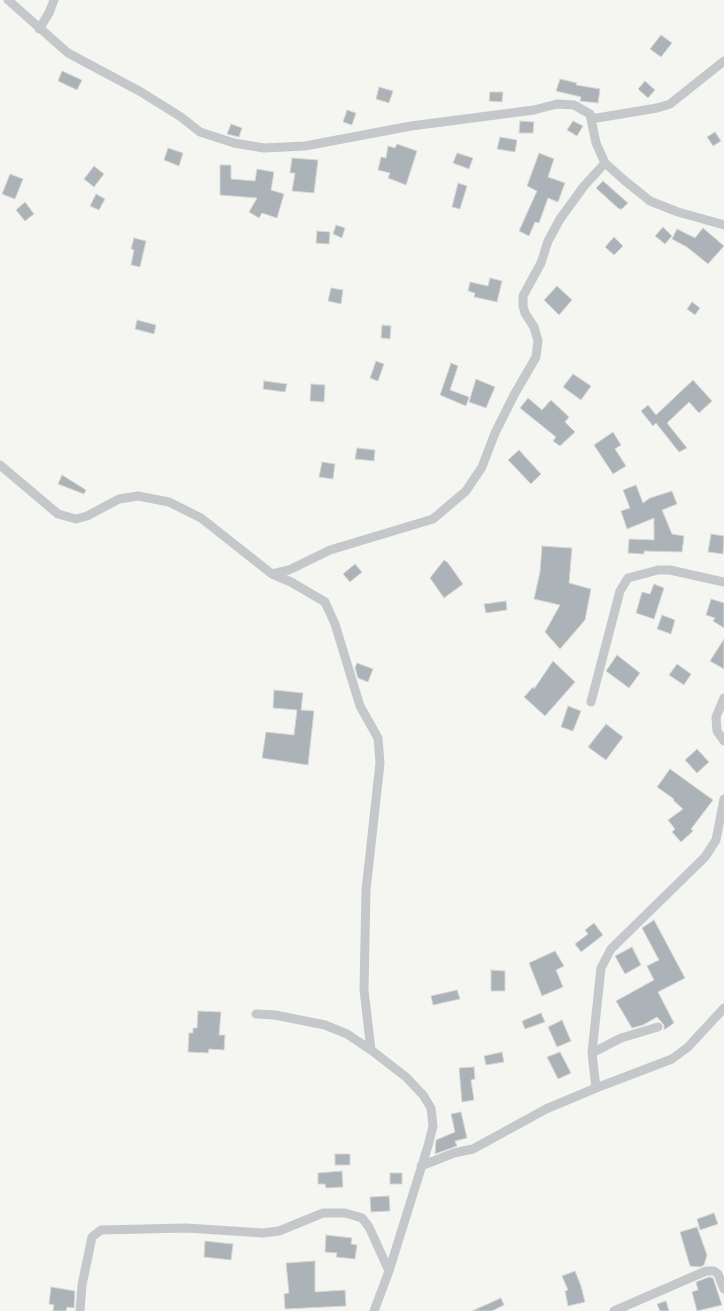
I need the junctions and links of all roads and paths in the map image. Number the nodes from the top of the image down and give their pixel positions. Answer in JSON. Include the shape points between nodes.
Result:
{"nodes":[{"id":1,"x":8,"y":0,"type":"edge"},
{"id":2,"x":54,"y":0,"type":"edge"},
{"id":3,"x":39,"y":30,"type":"junction"},
{"id":4,"x":724,"y":61,"type":"edge"},
{"id":5,"x":591,"y":119,"type":"junction"},
{"id":6,"x":605,"y":163,"type":"junction"},
{"id":7,"x":724,"y":226,"type":"edge"},
{"id":8,"x":0,"y":466,"type":"edge"},
{"id":9,"x":272,"y":574,"type":"junction"},
{"id":10,"x":724,"y":582,"type":"edge"},
{"id":11,"x":724,"y":698,"type":"edge"},
{"id":12,"x":591,"y":702,"type":"dead end"},
{"id":13,"x":724,"y":741,"type":"edge"},
{"id":14,"x":724,"y":799,"type":"edge"},
{"id":15,"x":724,"y":1008,"type":"edge"},
{"id":16,"x":256,"y":1014,"type":"dead end"},
{"id":17,"x":658,"y":1027,"type":"dead end"},
{"id":18,"x":371,"y":1050,"type":"junction"},
{"id":19,"x":592,"y":1052,"type":"junction"},
{"id":20,"x":596,"y":1088,"type":"junction"},
{"id":21,"x":421,"y":1166,"type":"junction"},
{"id":22,"x":390,"y":1271,"type":"junction"},
{"id":23,"x":724,"y":1289,"type":"edge"},
{"id":24,"x":80,"y":1311,"type":"edge"},
{"id":25,"x":374,"y":1311,"type":"edge"},
{"id":26,"x":614,"y":1311,"type":"edge"}],
"edges":[{"from":1,"to":3,"type":"street"},
{"from":2,"to":3,"type":"street"},
{"from":3,"to":5,"type":"street","via":[[68,54],[141,92],[200,132],[264,148],[305,146],[557,104],[574,105],[590,114]]},
{"from":4,"to":5,"type":"street","via":[[670,104]]},
{"from":5,"to":6,"type":"street","via":[[596,143]]},
{"from":6,"to":7,"type":"street","via":[[650,201]]},
{"from":6,"to":9,"type":"street","via":[[560,219],[541,263],[528,283],[523,306],[538,341],[536,358],[495,433],[482,467],[466,491],[433,519],[330,550],[289,570]]},
{"from":8,"to":9,"type":"street","via":[[58,514],[76,519],[119,499],[138,496],[169,502],[200,518]]},
{"from":9,"to":18,"type":"street","via":[[325,602],[360,706],[378,738],[380,763],[366,890],[364,990]]},
{"from":10,"to":12,"type":"street","via":[[670,570],[628,578],[620,591]]},
{"from":11,"to":13,"type":"street","via":[[716,717],[717,731]]},
{"from":14,"to":19,"type":"street","via":[[716,840],[705,856],[611,949],[601,968]]},
{"from":15,"to":20,"type":"street","via":[[688,1047],[672,1059]]},
{"from":16,"to":18,"type":"street","via":[[325,1025],[347,1034]]},
{"from":17,"to":19,"type":"street","via":[[621,1038]]},
{"from":18,"to":21,"type":"street","via":[[406,1077],[431,1108],[433,1126]]},
{"from":19,"to":20,"type":"street"},
{"from":20,"to":21,"type":"street","via":[[546,1108],[473,1149]]},
{"from":21,"to":22,"type":"street"},
{"from":22,"to":24,"type":"street","via":[[369,1227],[362,1218],[345,1213],[323,1213],[279,1231],[263,1233],[186,1228],[101,1230],[92,1237]]},
{"from":22,"to":25,"type":"street"},
{"from":23,"to":26,"type":"street","via":[[718,1274],[706,1271]]}]}
